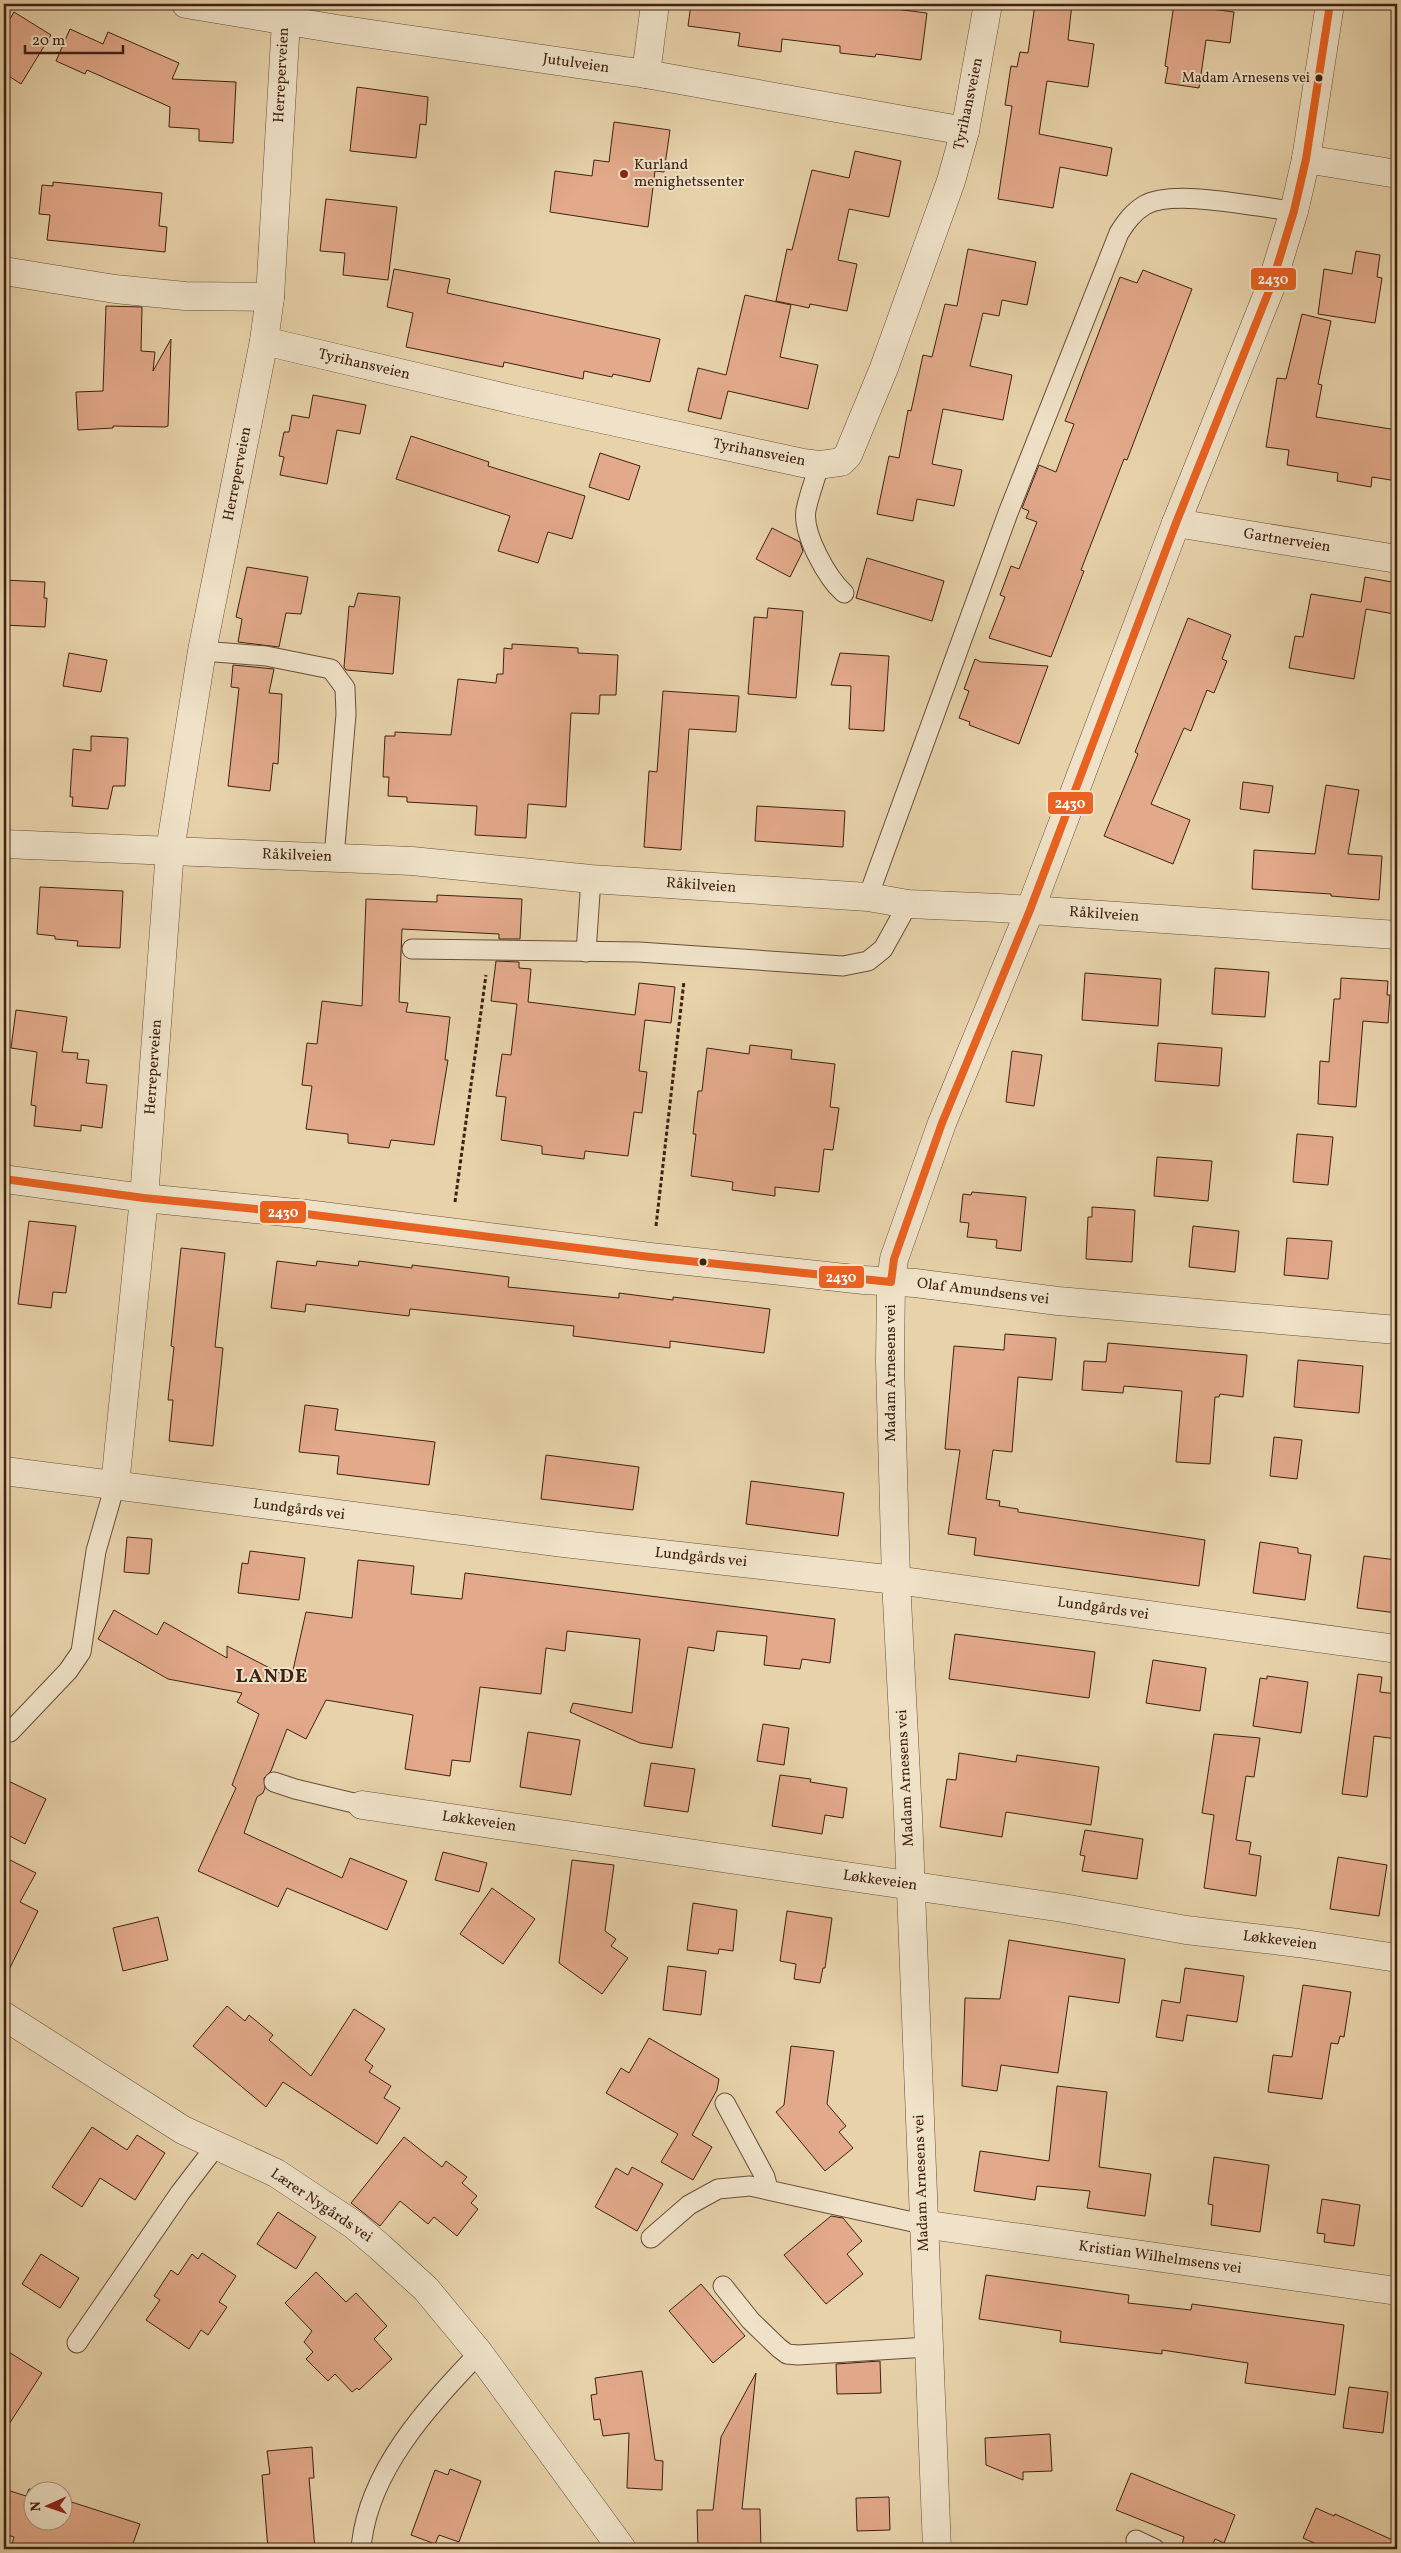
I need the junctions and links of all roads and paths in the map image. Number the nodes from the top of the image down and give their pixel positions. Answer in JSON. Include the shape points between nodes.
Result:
{"nodes":[{"id":1,"x":186,"y":4,"type":"edge"},
{"id":2,"x":655,"y":4,"type":"edge"},
{"id":3,"x":988,"y":4,"type":"edge"},
{"id":4,"x":1330,"y":4,"type":"edge"},
{"id":5,"x":286,"y":12,"type":"edge"},
{"id":6,"x":646,"y":74,"type":"junction"},
{"id":7,"x":965,"y":131,"type":"junction"},
{"id":8,"x":1306,"y":159,"type":"junction"},
{"id":9,"x":1397,"y":174,"type":"edge"},
{"id":10,"x":1294,"y":212,"type":"junction"},
{"id":11,"x":4,"y":271,"type":"edge"},
{"id":12,"x":270,"y":297,"type":"junction"},
{"id":13,"x":264,"y":341,"type":"junction"},
{"id":14,"x":819,"y":465,"type":"junction"},
{"id":15,"x":1176,"y":523,"type":"junction"},
{"id":16,"x":1397,"y":559,"type":"edge"},
{"id":17,"x":844,"y":593,"type":"dead end"},
{"id":18,"x":202,"y":651,"type":"junction"},
{"id":19,"x":4,"y":844,"type":"edge"},
{"id":20,"x":170,"y":850,"type":"junction"},
{"id":21,"x":334,"y":858,"type":"junction"},
{"id":22,"x":592,"y":879,"type":"junction"},
{"id":23,"x":868,"y":897,"type":"junction"},
{"id":24,"x":908,"y":904,"type":"junction"},
{"id":25,"x":1030,"y":910,"type":"junction"},
{"id":26,"x":1397,"y":934,"type":"edge"},
{"id":27,"x":412,"y":949,"type":"dead end"},
{"id":28,"x":489,"y":950,"type":"junction"},
{"id":29,"x":586,"y":952,"type":"junction"},
{"id":30,"x":687,"y":956,"type":"junction"},
{"id":31,"x":4,"y":1179,"type":"edge"},
{"id":32,"x":144,"y":1198,"type":"junction"},
{"id":33,"x":455,"y":1202,"type":"dead end"},
{"id":34,"x":656,"y":1226,"type":"dead end"},
{"id":35,"x":891,"y":1282,"type":"junction"},
{"id":36,"x":1397,"y":1330,"type":"edge"},
{"id":37,"x":4,"y":1471,"type":"edge"},
{"id":38,"x":115,"y":1485,"type":"junction"},
{"id":39,"x":896,"y":1580,"type":"junction"},
{"id":40,"x":1397,"y":1650,"type":"edge"},
{"id":41,"x":10,"y":1732,"type":"dead end"},
{"id":42,"x":274,"y":1782,"type":"dead end"},
{"id":43,"x":362,"y":1805,"type":"joint"},
{"id":44,"x":910,"y":1885,"type":"junction"},
{"id":45,"x":1397,"y":1958,"type":"edge"},
{"id":46,"x":4,"y":2016,"type":"edge"},
{"id":47,"x":725,"y":2103,"type":"dead end"},
{"id":48,"x":216,"y":2146,"type":"junction"},
{"id":49,"x":768,"y":2189,"type":"junction"},
{"id":50,"x":922,"y":2224,"type":"junction"},
{"id":51,"x":651,"y":2238,"type":"dead end"},
{"id":52,"x":723,"y":2286,"type":"dead end"},
{"id":53,"x":1397,"y":2291,"type":"edge"},
{"id":54,"x":77,"y":2342,"type":"dead end"},
{"id":55,"x":928,"y":2347,"type":"junction"},
{"id":56,"x":479,"y":2352,"type":"junction"},
{"id":57,"x":1136,"y":2540,"type":"dead end"},
{"id":58,"x":361,"y":2549,"type":"edge"},
{"id":59,"x":622,"y":2549,"type":"edge"},
{"id":60,"x":937,"y":2549,"type":"edge"},
{"id":61,"x":1155,"y":2549,"type":"edge"}],
"edges":[{"from":1,"to":5,"type":"street","name":"Jutulveien"},
{"from":2,"to":6,"type":"street"},
{"from":3,"to":7,"type":"street","name":"Tyrihansveien"},
{"from":4,"to":8,"type":"street","name":"Madam Arnesens vei"},
{"from":5,"to":6,"type":"street","name":"Jutulveien"},
{"from":5,"to":12,"type":"street","name":"Herreperveien"},
{"from":6,"to":7,"type":"street","name":"Jutulveien"},
{"from":7,"to":14,"type":"street","name":"Tyrihansveien","via":[[951,181],[884,368],[848,455],[841,462]]},
{"from":8,"to":9,"type":"street"},
{"from":8,"to":10,"type":"street","name":"Madam Arnesens vei"},
{"from":10,"to":15,"type":"street","name":"Madam Arnesens vei","via":[[1271,286]]},
{"from":10,"to":23,"type":"lane","via":[[1198,199],[1167,200],[1146,204],[1124,225],[1008,513]]},
{"from":11,"to":12,"type":"street","via":[[115,289],[185,296]]},
{"from":12,"to":13,"type":"street","name":"Herreperveien"},
{"from":13,"to":14,"type":"street","name":"Tyrihansveien","via":[[528,404]]},
{"from":13,"to":18,"type":"street","name":"Herreperveien"},
{"from":14,"to":17,"type":"lane","via":[[806,512],[813,543],[824,568]]},
{"from":15,"to":16,"type":"street","name":"Gartnerveien"},
{"from":15,"to":25,"type":"street","name":"Madam Arnesens vei"},
{"from":18,"to":20,"type":"street","name":"Herreperveien"},
{"from":18,"to":21,"type":"lane","via":[[266,656],[330,669],[345,688],[346,714]]},
{"from":19,"to":20,"type":"street","name":"Råkilveien"},
{"from":20,"to":21,"type":"street","name":"Råkilveien"},
{"from":20,"to":32,"type":"street","name":"Herreperveien"},
{"from":21,"to":22,"type":"street","name":"Råkilveien","via":[[412,861]]},
{"from":22,"to":23,"type":"street","name":"Råkilveien"},
{"from":22,"to":29,"type":"lane"},
{"from":23,"to":24,"type":"street","name":"Råkilveien"},
{"from":24,"to":25,"type":"street","name":"Råkilveien"},
{"from":24,"to":30,"type":"lane","via":[[883,949],[868,961],[843,966]]},
{"from":25,"to":26,"type":"street","name":"Råkilveien"},
{"from":25,"to":35,"type":"street","name":"Madam Arnesens vei","via":[[942,1123],[894,1260]]},
{"from":27,"to":28,"type":"lane"},
{"from":28,"to":29,"type":"lane"},
{"from":28,"to":33,"type":"path"},
{"from":29,"to":30,"type":"lane"},
{"from":30,"to":34,"type":"path"},
{"from":31,"to":32,"type":"street","name":"Olaf Amundsens vei"},
{"from":32,"to":35,"type":"street","name":"Olaf Amundsens vei"},
{"from":32,"to":38,"type":"street","name":"Herreperveien"},
{"from":35,"to":36,"type":"street","name":"Olaf Amundsens vei","via":[[1058,1301]]},
{"from":35,"to":39,"type":"street","name":"Madam Arnesens vei"},
{"from":37,"to":38,"type":"street","name":"Lundgårds vei"},
{"from":38,"to":39,"type":"street","name":"Lundgårds vei","via":[[564,1543]]},
{"from":38,"to":41,"type":"lane","via":[[96,1551],[81,1652],[68,1671]]},
{"from":39,"to":40,"type":"street","name":"Lundgårds vei"},
{"from":39,"to":44,"type":"street","name":"Madam Arnesens vei"},
{"from":42,"to":43,"type":"lane"},
{"from":43,"to":44,"type":"street","name":"Løkkeveien"},
{"from":44,"to":45,"type":"street","name":"Løkkeveien","via":[[1186,1930]]},
{"from":44,"to":50,"type":"street","name":"Madam Arnesens vei"},
{"from":46,"to":48,"type":"street","name":"Lærer Nygårds vei","via":[[182,2130]]},
{"from":47,"to":49,"type":"lane","via":[[765,2177]]},
{"from":48,"to":54,"type":"lane"},
{"from":48,"to":56,"type":"street","name":"Lærer Nygårds vei","via":[[276,2173],[354,2225],[426,2289]]},
{"from":49,"to":50,"type":"lane"},
{"from":49,"to":51,"type":"lane","via":[[750,2186],[718,2189],[689,2205]]},
{"from":50,"to":53,"type":"street","name":"Kristian Wilhelmsens vei"},
{"from":50,"to":55,"type":"street","name":"Madam Arnesens vei"},
{"from":52,"to":55,"type":"lane","via":[[750,2321],[787,2354]]},
{"from":55,"to":60,"type":"street","name":"Madam Arnesens vei"},
{"from":56,"to":58,"type":"lane","via":[[436,2399],[392,2462],[371,2500]]},
{"from":56,"to":59,"type":"street","name":"Lærer Nygårds vei"},
{"from":57,"to":61,"type":"lane"}]}
